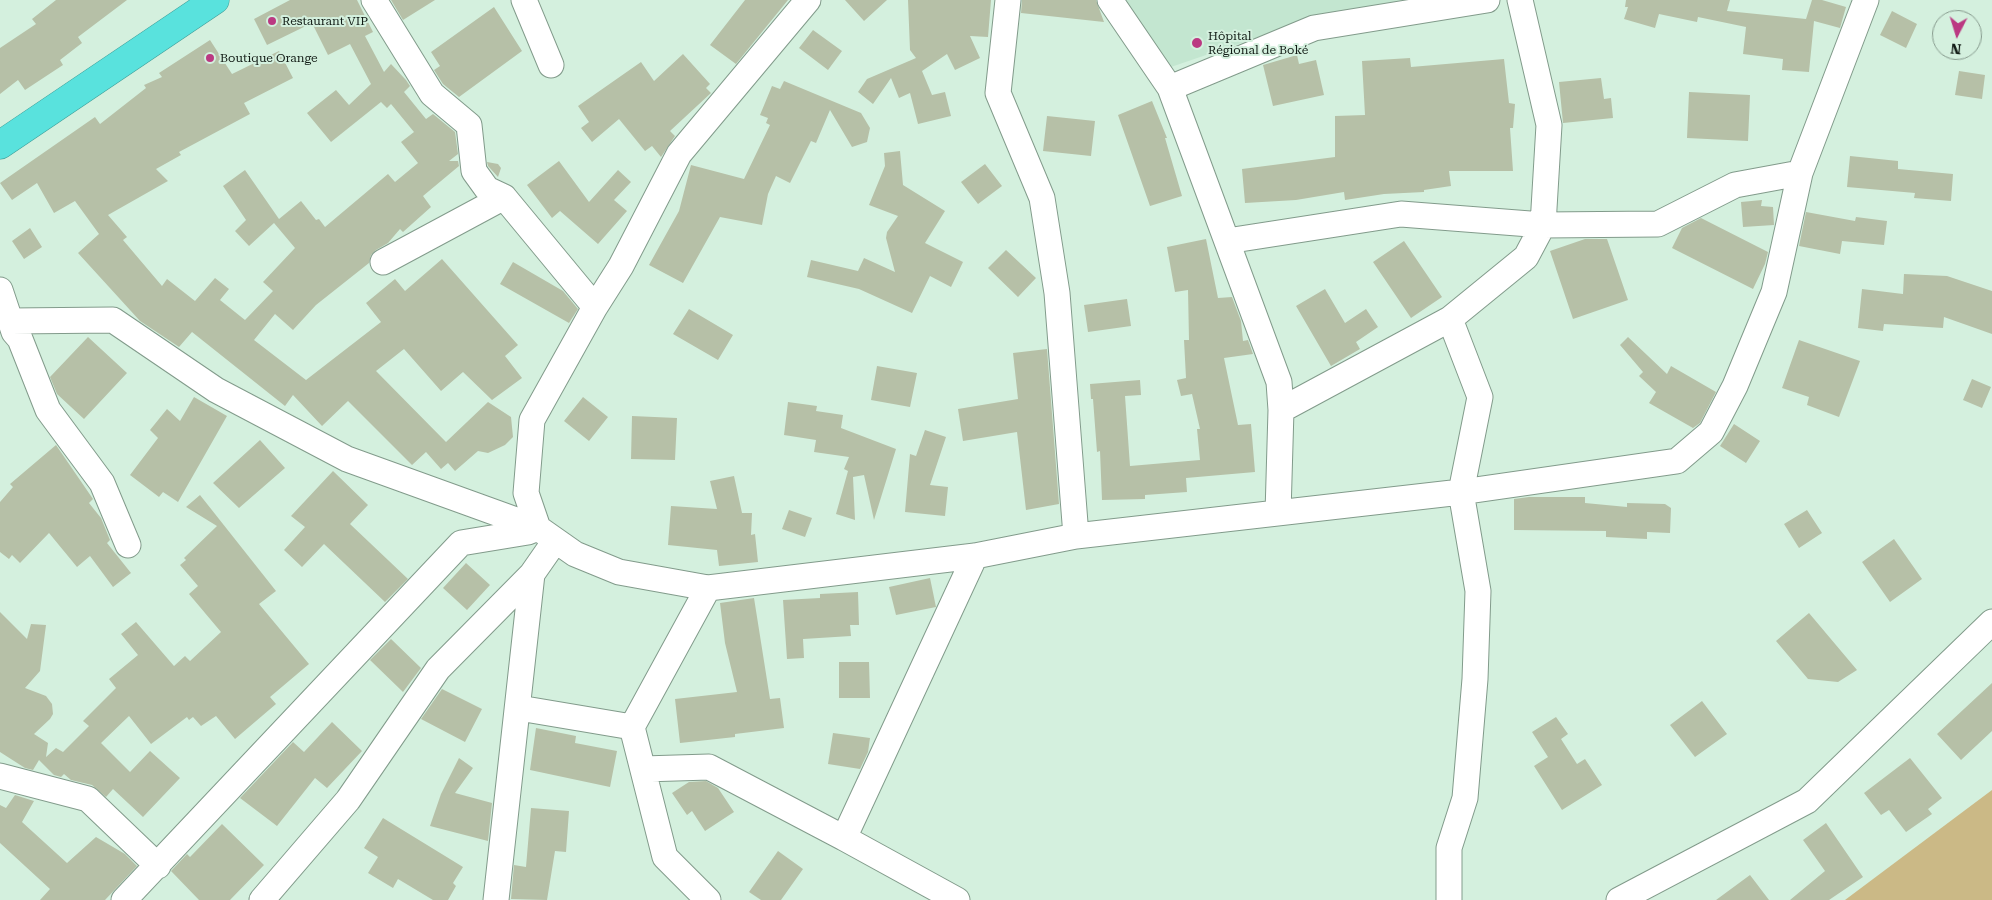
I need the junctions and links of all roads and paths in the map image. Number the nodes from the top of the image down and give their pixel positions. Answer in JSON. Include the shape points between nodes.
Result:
{"nodes":[{"id":1,"x":215,"y":0,"type":"edge"},
{"id":2,"x":374,"y":0,"type":"edge"},
{"id":3,"x":524,"y":0,"type":"edge"},
{"id":4,"x":808,"y":0,"type":"edge"},
{"id":5,"x":1008,"y":0,"type":"edge"},
{"id":6,"x":1110,"y":0,"type":"edge"},
{"id":7,"x":1487,"y":0,"type":"edge"},
{"id":8,"x":1520,"y":0,"type":"edge"},
{"id":9,"x":1866,"y":0,"type":"edge"},
{"id":10,"x":551,"y":65,"type":"dead end"},
{"id":11,"x":1170,"y":88,"type":"junction"},
{"id":12,"x":0,"y":145,"type":"edge"},
{"id":13,"x":1800,"y":173,"type":"junction"},
{"id":14,"x":504,"y":197,"type":"junction"},
{"id":15,"x":1543,"y":225,"type":"junction"},
{"id":16,"x":1227,"y":241,"type":"junction"},
{"id":17,"x":383,"y":262,"type":"dead end"},
{"id":18,"x":0,"y":290,"type":"edge"},
{"id":19,"x":595,"y":307,"type":"junction"},
{"id":20,"x":1450,"y":319,"type":"junction"},
{"id":21,"x":11,"y":321,"type":"junction"},
{"id":22,"x":1281,"y":410,"type":"junction"},
{"id":23,"x":1461,"y":492,"type":"junction"},
{"id":24,"x":1278,"y":513,"type":"junction"},
{"id":25,"x":547,"y":535,"type":"junction"},
{"id":26,"x":1076,"y":536,"type":"junction"},
{"id":27,"x":128,"y":544,"type":"dead end"},
{"id":28,"x":975,"y":556,"type":"junction"},
{"id":29,"x":532,"y":574,"type":"junction"},
{"id":30,"x":708,"y":588,"type":"junction"},
{"id":31,"x":1992,"y":622,"type":"edge"},
{"id":32,"x":519,"y":708,"type":"junction"},
{"id":33,"x":632,"y":727,"type":"junction"},
{"id":34,"x":643,"y":769,"type":"junction"},
{"id":35,"x":0,"y":776,"type":"edge"},
{"id":36,"x":844,"y":838,"type":"junction"},
{"id":37,"x":158,"y":866,"type":"junction"},
{"id":38,"x":124,"y":900,"type":"edge"},
{"id":39,"x":262,"y":900,"type":"edge"},
{"id":40,"x":496,"y":900,"type":"edge"},
{"id":41,"x":708,"y":900,"type":"edge"},
{"id":42,"x":957,"y":900,"type":"edge"},
{"id":43,"x":1449,"y":900,"type":"edge"},
{"id":44,"x":1619,"y":900,"type":"edge"}],
"edges":[{"from":1,"to":12,"type":"highway"},
{"from":2,"to":14,"type":"street","via":[[432,94],[469,125],[474,171],[487,189]]},
{"from":3,"to":10,"type":"street"},
{"from":4,"to":19,"type":"street","via":[[679,154],[621,266]]},
{"from":5,"to":26,"type":"street","via":[[998,93],[1042,198],[1057,293]]},
{"from":6,"to":11,"type":"street"},
{"from":7,"to":11,"type":"street","via":[[1314,28]]},
{"from":8,"to":15,"type":"street","via":[[1549,125]]},
{"from":9,"to":13,"type":"street"},
{"from":11,"to":16,"type":"street"},
{"from":13,"to":15,"type":"street","via":[[1735,185],[1658,224]]},
{"from":13,"to":23,"type":"street","via":[[1774,292],[1735,386],[1711,432],[1677,461]]},
{"from":14,"to":17,"type":"street"},
{"from":14,"to":19,"type":"street"},
{"from":15,"to":16,"type":"street","via":[[1401,214]]},
{"from":15,"to":20,"type":"street","via":[[1526,257]]},
{"from":16,"to":22,"type":"street","via":[[1279,382]]},
{"from":18,"to":21,"type":"street"},
{"from":19,"to":25,"type":"street","via":[[532,420],[526,492]]},
{"from":20,"to":22,"type":"street"},
{"from":20,"to":23,"type":"street","via":[[1480,397]]},
{"from":21,"to":25,"type":"street","via":[[113,320],[216,390],[347,459]]},
{"from":21,"to":27,"type":"street","via":[[48,410],[102,483]]},
{"from":22,"to":24,"type":"street"},
{"from":23,"to":24,"type":"street"},
{"from":23,"to":43,"type":"street","via":[[1478,591],[1465,798],[1448,848]]},
{"from":24,"to":26,"type":"street"},
{"from":25,"to":29,"type":"street"},
{"from":25,"to":30,"type":"street","via":[[575,554],[619,572]]},
{"from":25,"to":37,"type":"street","via":[[528,532],[461,543]]},
{"from":26,"to":28,"type":"street"},
{"from":28,"to":30,"type":"street"},
{"from":28,"to":36,"type":"street"},
{"from":29,"to":32,"type":"street"},
{"from":29,"to":39,"type":"street","via":[[438,670],[348,800]]},
{"from":30,"to":33,"type":"street"},
{"from":31,"to":44,"type":"street","via":[[1808,801]]},
{"from":32,"to":33,"type":"street"},
{"from":32,"to":40,"type":"street"},
{"from":33,"to":34,"type":"street"},
{"from":34,"to":36,"type":"street","via":[[709,767]]},
{"from":34,"to":41,"type":"street","via":[[665,857]]},
{"from":35,"to":37,"type":"street","via":[[88,799]]},
{"from":36,"to":42,"type":"street"},
{"from":37,"to":38,"type":"street"}]}
